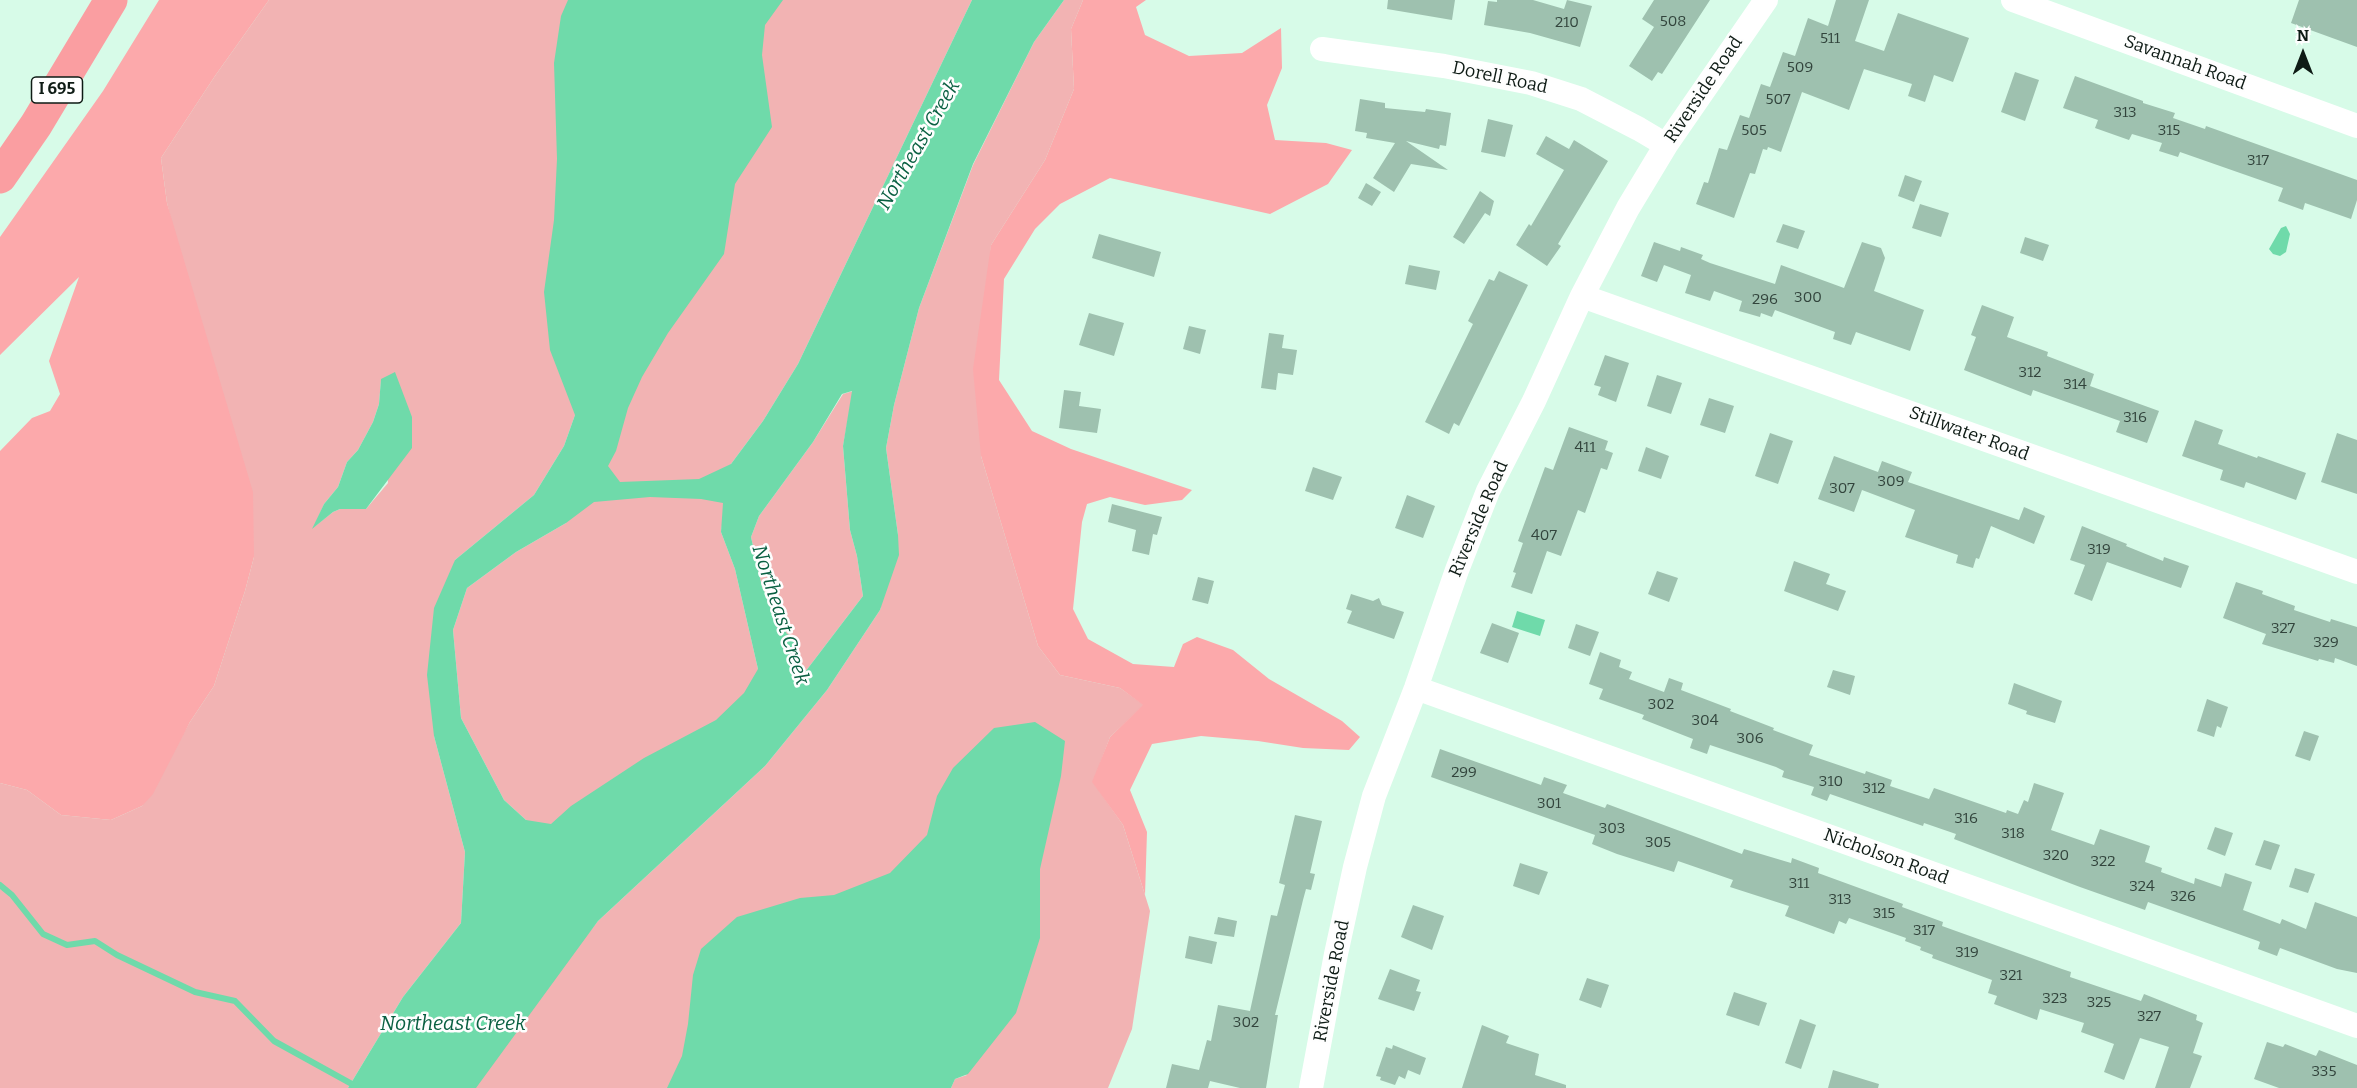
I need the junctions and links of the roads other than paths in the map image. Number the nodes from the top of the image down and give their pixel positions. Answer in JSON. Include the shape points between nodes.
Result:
{"nodes":[{"id":1,"x":111,"y":0,"type":"edge"},
{"id":2,"x":1766,"y":0,"type":"edge"},
{"id":3,"x":2013,"y":0,"type":"edge"},
{"id":4,"x":1322,"y":48,"type":"dead end"},
{"id":5,"x":2357,"y":126,"type":"edge"},
{"id":6,"x":1666,"y":145,"type":"junction"},
{"id":7,"x":0,"y":177,"type":"edge"},
{"id":8,"x":1582,"y":296,"type":"junction"},
{"id":9,"x":2357,"y":572,"type":"edge"},
{"id":10,"x":1416,"y":688,"type":"junction"},
{"id":11,"x":2357,"y":1026,"type":"edge"},
{"id":12,"x":1311,"y":1088,"type":"edge"}],
"edges":[{"from":1,"to":7,"type":"highway","number":"I 695"},
{"from":2,"to":6,"type":"street","name":"Riverside Road"},
{"from":3,"to":5,"type":"street","name":"Savannah Road"},
{"from":4,"to":6,"type":"street","name":"Dorell Road","via":[[1531,83],[1581,99]]},
{"from":6,"to":8,"type":"street","name":"Riverside Road"},
{"from":8,"to":9,"type":"street","name":"Stillwater Road"},
{"from":8,"to":10,"type":"street","name":"Riverside Road","via":[[1488,491]]},
{"from":10,"to":11,"type":"street","name":"Nicholson Road"},
{"from":10,"to":12,"type":"street","name":"Riverside Road","via":[[1374,796],[1355,867]]}]}
